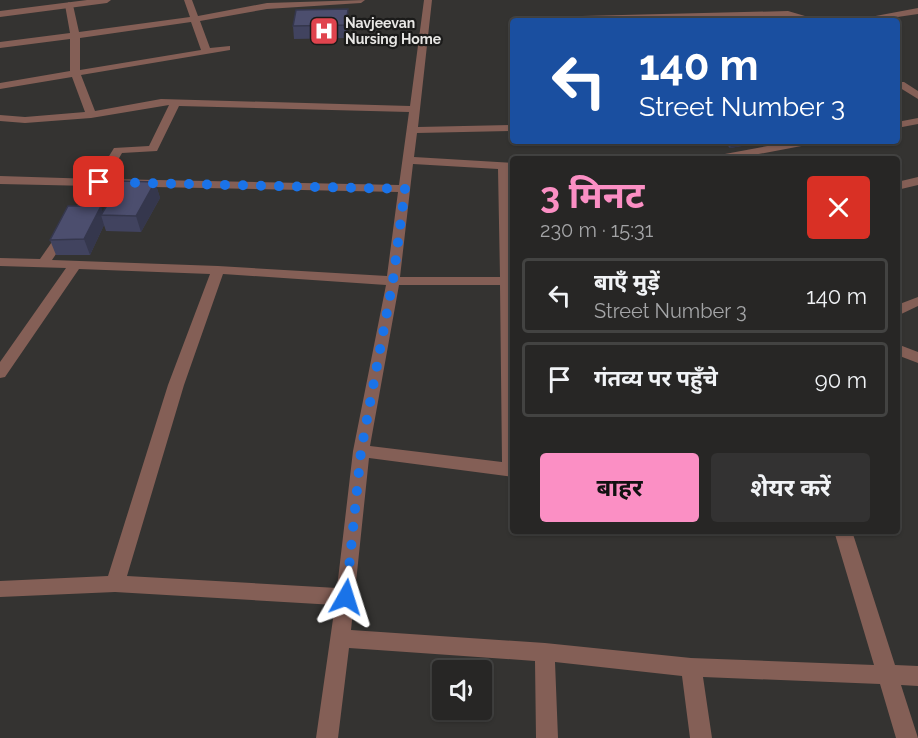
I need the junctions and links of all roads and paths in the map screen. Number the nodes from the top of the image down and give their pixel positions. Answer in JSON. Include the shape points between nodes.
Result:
{"nodes":[{"id":1,"x":107,"y":0,"type":"edge"},
{"id":2,"x":188,"y":0,"type":"edge"},
{"id":3,"x":361,"y":0,"type":"edge"},
{"id":4,"x":428,"y":0,"type":"edge"},
{"id":5,"x":69,"y":6,"type":"junction"},
{"id":6,"x":918,"y":11,"type":"edge"},
{"id":7,"x":0,"y":14,"type":"edge"},
{"id":8,"x":714,"y":18,"type":"edge"},
{"id":9,"x":805,"y":18,"type":"edge"},
{"id":10,"x":872,"y":18,"type":"edge"},
{"id":11,"x":195,"y":19,"type":"junction"},
{"id":12,"x":75,"y":34,"type":"junction"},
{"id":13,"x":0,"y":45,"type":"edge"},
{"id":14,"x":227,"y":48,"type":"dead end"},
{"id":15,"x":206,"y":51,"type":"junction"},
{"id":16,"x":75,"y":72,"type":"junction"},
{"id":17,"x":904,"y":81,"type":"edge"},
{"id":18,"x":0,"y":86,"type":"edge"},
{"id":19,"x":918,"y":96,"type":"edge"},
{"id":20,"x":176,"y":102,"type":"junction"},
{"id":21,"x":416,"y":109,"type":"junction"},
{"id":22,"x":92,"y":115,"type":"junction"},
{"id":23,"x":0,"y":118,"type":"edge"},
{"id":24,"x":918,"y":121,"type":"edge"},
{"id":25,"x":900,"y":124,"type":"edge"},
{"id":26,"x":510,"y":128,"type":"edge"},
{"id":27,"x":411,"y":130,"type":"junction"},
{"id":28,"x":796,"y":144,"type":"edge"},
{"id":29,"x":730,"y":156,"type":"edge"},
{"id":30,"x":407,"y":160,"type":"junction"},
{"id":31,"x":509,"y":166,"type":"edge"},
{"id":32,"x":0,"y":180,"type":"edge"},
{"id":33,"x":918,"y":181,"type":"edge"},
{"id":34,"x":99,"y":182,"type":"junction"},
{"id":35,"x":900,"y":185,"type":"edge"},
{"id":36,"x":405,"y":189,"type":"junction"},
{"id":37,"x":0,"y":262,"type":"edge"},
{"id":38,"x":43,"y":264,"type":"junction"},
{"id":39,"x":75,"y":265,"type":"junction"},
{"id":40,"x":218,"y":270,"type":"junction"},
{"id":41,"x":393,"y":280,"type":"junction"},
{"id":42,"x":510,"y":280,"type":"edge"},
{"id":43,"x":918,"y":301,"type":"edge"},
{"id":44,"x":900,"y":310,"type":"edge"},
{"id":45,"x":900,"y":350,"type":"edge"},
{"id":46,"x":918,"y":358,"type":"edge"},
{"id":47,"x":6,"y":359,"type":"edge"},
{"id":48,"x":0,"y":373,"type":"edge"},
{"id":49,"x":361,"y":451,"type":"junction"},
{"id":50,"x":510,"y":470,"type":"edge"},
{"id":51,"x":844,"y":534,"type":"edge"},
{"id":52,"x":115,"y":584,"type":"junction"},
{"id":53,"x":0,"y":589,"type":"edge"},
{"id":54,"x":346,"y":597,"type":"junction"},
{"id":55,"x":339,"y":638,"type":"junction"},
{"id":56,"x":544,"y":652,"type":"junction"},
{"id":57,"x":691,"y":667,"type":"junction"},
{"id":58,"x":887,"y":675,"type":"junction"},
{"id":59,"x":918,"y":676,"type":"edge"},
{"id":60,"x":327,"y":738,"type":"edge"},
{"id":61,"x":547,"y":738,"type":"edge"},
{"id":62,"x":701,"y":738,"type":"edge"},
{"id":63,"x":907,"y":738,"type":"edge"}],
"edges":[{"from":1,"to":5,"type":"street"},
{"from":2,"to":11,"type":"street"},
{"from":3,"to":11,"type":"street","via":[[267,6]]},
{"from":4,"to":21,"type":"street"},
{"from":5,"to":7,"type":"street"},
{"from":5,"to":12,"type":"street"},
{"from":6,"to":10,"type":"street"},
{"from":8,"to":9,"type":"street","via":[[788,14]]},
{"from":11,"to":12,"type":"street"},
{"from":11,"to":15,"type":"street"},
{"from":12,"to":13,"type":"street"},
{"from":12,"to":16,"type":"street"},
{"from":14,"to":15,"type":"street"},
{"from":15,"to":16,"type":"street"},
{"from":16,"to":18,"type":"street"},
{"from":16,"to":22,"type":"street"},
{"from":17,"to":19,"type":"street"},
{"from":20,"to":21,"type":"street"},
{"from":20,"to":22,"type":"street","via":[[147,103]]},
{"from":20,"to":34,"type":"street","via":[[153,149],[118,150]]},
{"from":21,"to":27,"type":"street"},
{"from":22,"to":23,"type":"street"},
{"from":24,"to":25,"type":"street"},
{"from":26,"to":27,"type":"street"},
{"from":27,"to":30,"type":"street"},
{"from":28,"to":29,"type":"street"},
{"from":30,"to":31,"type":"street"},
{"from":30,"to":36,"type":"street"},
{"from":31,"to":42,"type":"street"},
{"from":32,"to":34,"type":"street"},
{"from":33,"to":35,"type":"street"},
{"from":34,"to":36,"type":"street"},
{"from":34,"to":38,"type":"street"},
{"from":36,"to":41,"type":"street"},
{"from":37,"to":38,"type":"street"},
{"from":38,"to":39,"type":"street"},
{"from":39,"to":40,"type":"street"},
{"from":39,"to":47,"type":"street"},
{"from":40,"to":41,"type":"street"},
{"from":40,"to":52,"type":"street","via":[[176,385]]},
{"from":41,"to":42,"type":"street"},
{"from":41,"to":49,"type":"street"},
{"from":43,"to":44,"type":"street"},
{"from":45,"to":46,"type":"street"},
{"from":47,"to":48,"type":"street"},
{"from":49,"to":50,"type":"street"},
{"from":49,"to":54,"type":"street"},
{"from":51,"to":58,"type":"street"},
{"from":52,"to":53,"type":"street"},
{"from":52,"to":54,"type":"street"},
{"from":54,"to":55,"type":"street"},
{"from":55,"to":56,"type":"street"},
{"from":55,"to":60,"type":"street"},
{"from":56,"to":57,"type":"street"},
{"from":56,"to":61,"type":"street"},
{"from":57,"to":58,"type":"street"},
{"from":57,"to":62,"type":"street"},
{"from":58,"to":59,"type":"street"},
{"from":58,"to":63,"type":"street"}]}
